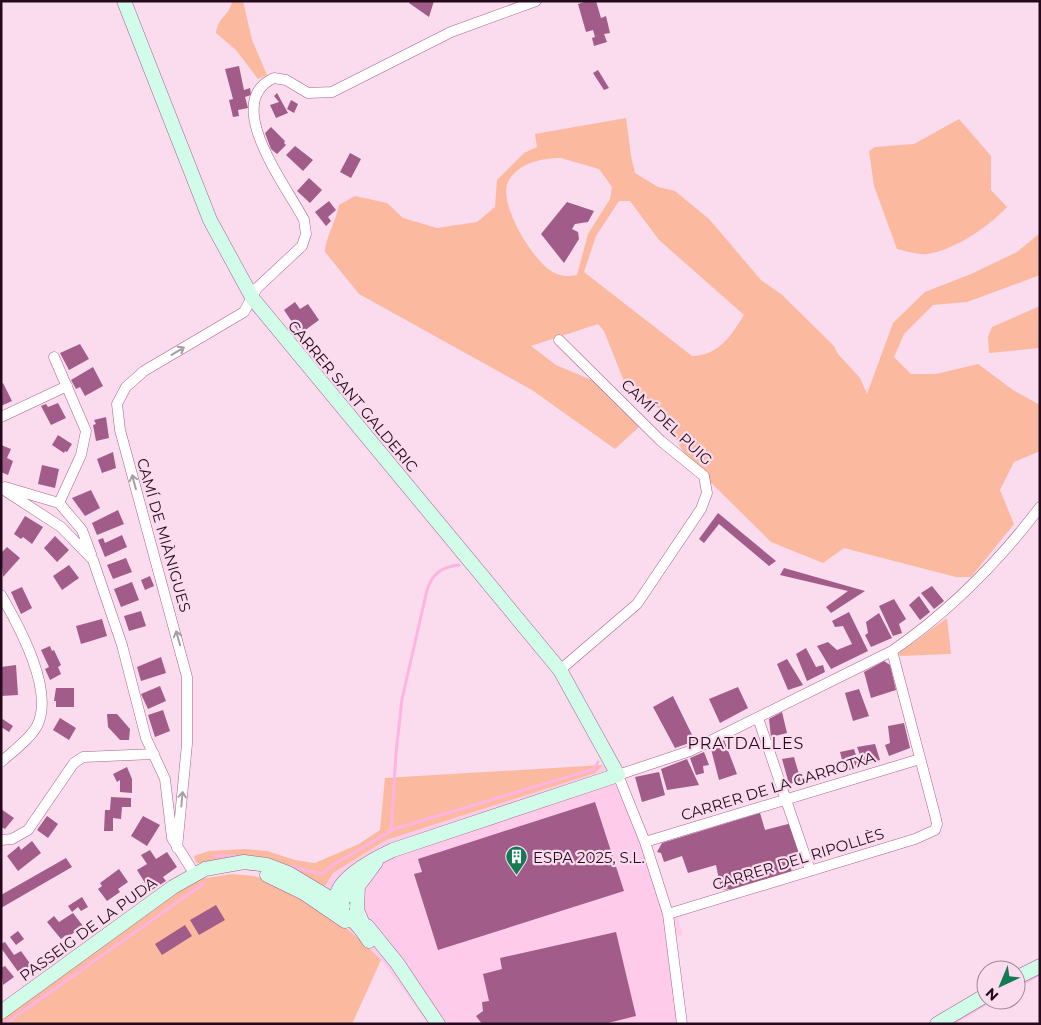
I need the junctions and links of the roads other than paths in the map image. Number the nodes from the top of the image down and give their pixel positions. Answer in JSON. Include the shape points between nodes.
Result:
{"nodes":[{"id":1,"x":124,"y":1,"type":"edge"},
{"id":2,"x":536,"y":1,"type":"edge"},
{"id":3,"x":255,"y":294,"type":"junction"},
{"id":4,"x":558,"y":340,"type":"dead end"},
{"id":5,"x":54,"y":358,"type":"dead end"},
{"id":6,"x":67,"y":386,"type":"junction"},
{"id":7,"x":1,"y":416,"type":"edge"},
{"id":8,"x":1,"y":487,"type":"edge"},
{"id":9,"x":59,"y":502,"type":"junction"},
{"id":10,"x":1040,"y":508,"type":"edge"},
{"id":11,"x":93,"y":560,"type":"junction"},
{"id":12,"x":1,"y":595,"type":"edge"},
{"id":13,"x":892,"y":651,"type":"junction"},
{"id":14,"x":560,"y":670,"type":"junction"},
{"id":15,"x":758,"y":718,"type":"junction"},
{"id":16,"x":154,"y":754,"type":"junction"},
{"id":17,"x":920,"y":759,"type":"junction"},
{"id":18,"x":1,"y":762,"type":"edge"},
{"id":19,"x":618,"y":775,"type":"junction"},
{"id":20,"x":787,"y":799,"type":"junction"},
{"id":21,"x":1,"y":840,"type":"edge"},
{"id":22,"x":645,"y":842,"type":"junction"},
{"id":23,"x":176,"y":848,"type":"junction"},
{"id":24,"x":222,"y":866,"type":"junction"},
{"id":25,"x":810,"y":870,"type":"junction"},
{"id":26,"x":194,"y":873,"type":"junction"},
{"id":27,"x":283,"y":881,"type":"junction"},
{"id":28,"x":352,"y":882,"type":"junction"},
{"id":29,"x":311,"y":886,"type":"junction"},
{"id":30,"x":337,"y":901,"type":"junction"},
{"id":31,"x":668,"y":914,"type":"junction"},
{"id":32,"x":362,"y":922,"type":"junction"},
{"id":33,"x":369,"y":941,"type":"junction"},
{"id":34,"x":1040,"y":966,"type":"edge"},
{"id":35,"x":1026,"y":973,"type":"edge"},
{"id":36,"x":412,"y":987,"type":"junction"},
{"id":37,"x":976,"y":1001,"type":"edge"},
{"id":38,"x":1,"y":1012,"type":"edge"},
{"id":39,"x":438,"y":1024,"type":"edge"},
{"id":40,"x":682,"y":1024,"type":"edge"},
{"id":41,"x":937,"y":1024,"type":"edge"}],
"edges":[{"from":1,"to":3,"type":"street","name":"CARRER SANT GALDERIC","via":[[210,220]]},
{"from":2,"to":3,"type":"street","name":"CAMÍ DE MIÀNIGUES","via":[[451,32],[332,92],[308,93],[286,80],[274,78],[261,86],[253,101],[254,124],[306,227],[302,246]]},
{"from":3,"to":14,"type":"street","name":"CARRER SANT GALDERIC"},
{"from":23,"to":3,"type":"street","name":"CAMÍ DE MIÀNIGUES","one_way":true,"via":[[187,744],[187,677],[126,452],[117,404],[133,379],[244,312]]},
{"from":4,"to":14,"type":"street","name":"CAMÍ DEL PUIG","via":[[661,441],[704,476],[707,493],[701,509],[637,604]]},
{"from":5,"to":6,"type":"street"},
{"from":6,"to":7,"type":"street"},
{"from":6,"to":9,"type":"street","via":[[86,431],[81,455]]},
{"from":8,"to":9,"type":"street"},
{"from":8,"to":11,"type":"street","via":[[62,527]]},
{"from":9,"to":11,"type":"street","via":[[82,530]]},
{"from":10,"to":13,"type":"street","via":[[963,596]]},
{"from":11,"to":16,"type":"street","via":[[122,645],[146,738]]},
{"from":12,"to":18,"type":"street","via":[[27,649],[43,696],[36,727]]},
{"from":13,"to":15,"type":"street"},
{"from":13,"to":17,"type":"street"},
{"from":14,"to":19,"type":"street","name":"CARRER SANT GALDERIC"},
{"from":15,"to":19,"type":"street","via":[[670,759]]},
{"from":15,"to":20,"type":"street"},
{"from":16,"to":21,"type":"street","via":[[83,757],[74,763],[28,830],[12,839]]},
{"from":16,"to":23,"type":"street","via":[[166,780],[169,824]]},
{"from":17,"to":20,"type":"street","name":"CARRER DE LA GARROTXA"},
{"from":17,"to":25,"type":"street","name":"CARRER DEL RIPOLLÈS","via":[[937,824],[935,830]]},
{"from":19,"to":22,"type":"street"},
{"from":19,"to":28,"type":"street","via":[[402,846],[382,855]]},
{"from":20,"to":22,"type":"street","name":"CARRER DE LA GARROTXA"},
{"from":20,"to":25,"type":"street"},
{"from":22,"to":31,"type":"street"},
{"from":23,"to":26,"type":"street"},
{"from":24,"to":26,"type":"street"},
{"from":24,"to":27,"type":"street","via":[[245,868]]},
{"from":24,"to":29,"type":"street","via":[[244,862],[267,865]]},
{"from":25,"to":31,"type":"street","name":"CARRER DEL RIPOLLÈS"},
{"from":26,"to":38,"type":"street","name":"PASSEIG DE LA PUDA"},
{"from":27,"to":30,"type":"street","via":[[301,886],[325,900]]},
{"from":27,"to":33,"type":"street","via":[[328,909]]},
{"from":28,"to":29,"type":"street"},
{"from":28,"to":30,"type":"street"},
{"from":28,"to":32,"type":"street"},
{"from":29,"to":30,"type":"street"},
{"from":30,"to":32,"type":"street"},
{"from":30,"to":33,"type":"street","via":[[339,910],[361,929]]},
{"from":31,"to":40,"type":"street"},
{"from":32,"to":36,"type":"street","via":[[397,963]]},
{"from":33,"to":36,"type":"street"},
{"from":34,"to":35,"type":"street"},
{"from":36,"to":39,"type":"street"},
{"from":37,"to":41,"type":"street"}]}
